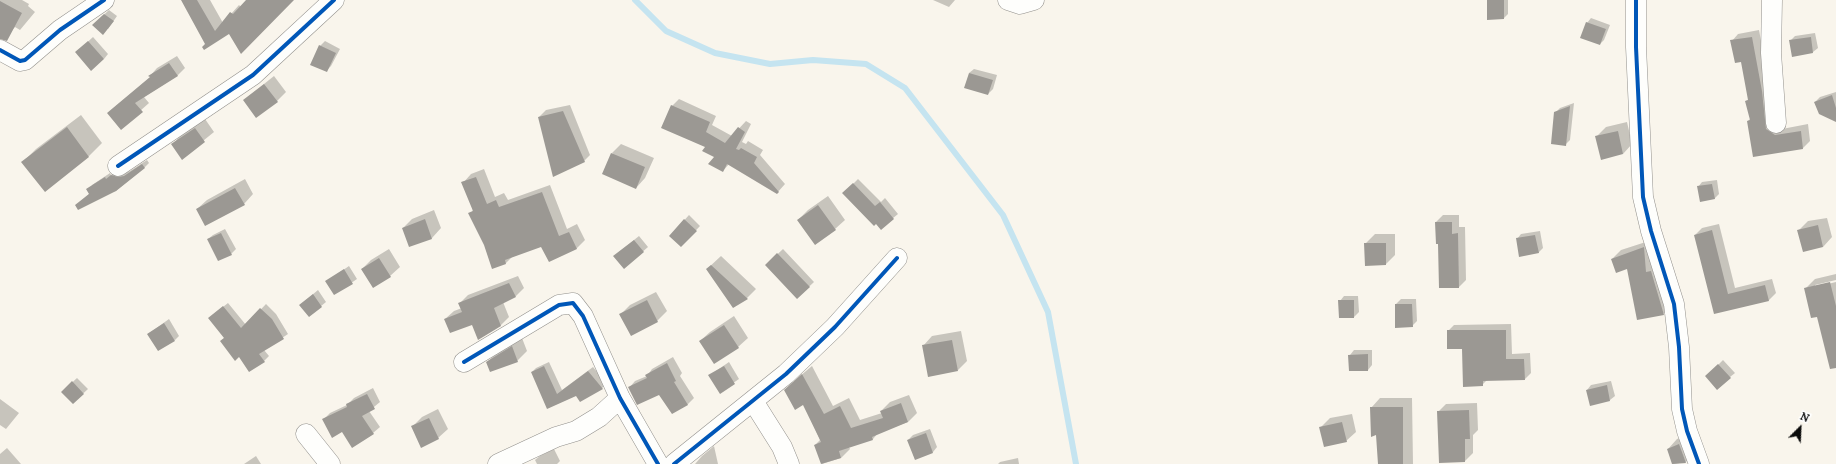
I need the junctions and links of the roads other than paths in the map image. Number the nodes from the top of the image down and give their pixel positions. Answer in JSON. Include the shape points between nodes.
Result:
{"nodes":[{"id":1,"x":104,"y":0,"type":"edge"},
{"id":2,"x":334,"y":0,"type":"edge"},
{"id":3,"x":1008,"y":0,"type":"edge"},
{"id":4,"x":1034,"y":0,"type":"edge"},
{"id":5,"x":1636,"y":0,"type":"edge"},
{"id":6,"x":1772,"y":0,"type":"edge"},
{"id":7,"x":0,"y":50,"type":"edge"},
{"id":8,"x":1776,"y":123,"type":"dead end"},
{"id":9,"x":118,"y":166,"type":"dead end"},
{"id":10,"x":897,"y":258,"type":"dead end"},
{"id":11,"x":464,"y":362,"type":"dead end"},
{"id":12,"x":620,"y":398,"type":"junction"},
{"id":13,"x":753,"y":401,"type":"junction"},
{"id":14,"x":306,"y":434,"type":"dead end"},
{"id":15,"x":330,"y":464,"type":"edge"},
{"id":16,"x":498,"y":464,"type":"edge"},
{"id":17,"x":671,"y":464,"type":"edge"},
{"id":18,"x":789,"y":464,"type":"edge"},
{"id":19,"x":1699,"y":464,"type":"edge"}],
"edges":[{"from":1,"to":7,"type":"street","via":[[60,30],[26,60],[20,61]]},
{"from":2,"to":9,"type":"street","via":[[253,75]]},
{"from":3,"to":4,"type":"street","via":[[1020,4]]},
{"from":5,"to":19,"type":"street","via":[[1643,197],[1674,304],[1682,409]]},
{"from":6,"to":8,"type":"street","via":[[1771,53]]},
{"from":10,"to":13,"type":"street","via":[[835,327],[786,374]]},
{"from":11,"to":12,"type":"street","via":[[559,305],[573,303],[583,316]]},
{"from":12,"to":16,"type":"street","via":[[599,417],[576,431],[556,437]]},
{"from":12,"to":17,"type":"street"},
{"from":13,"to":17,"type":"street"},
{"from":13,"to":18,"type":"street","via":[[782,447]]},
{"from":14,"to":15,"type":"street"}]}
